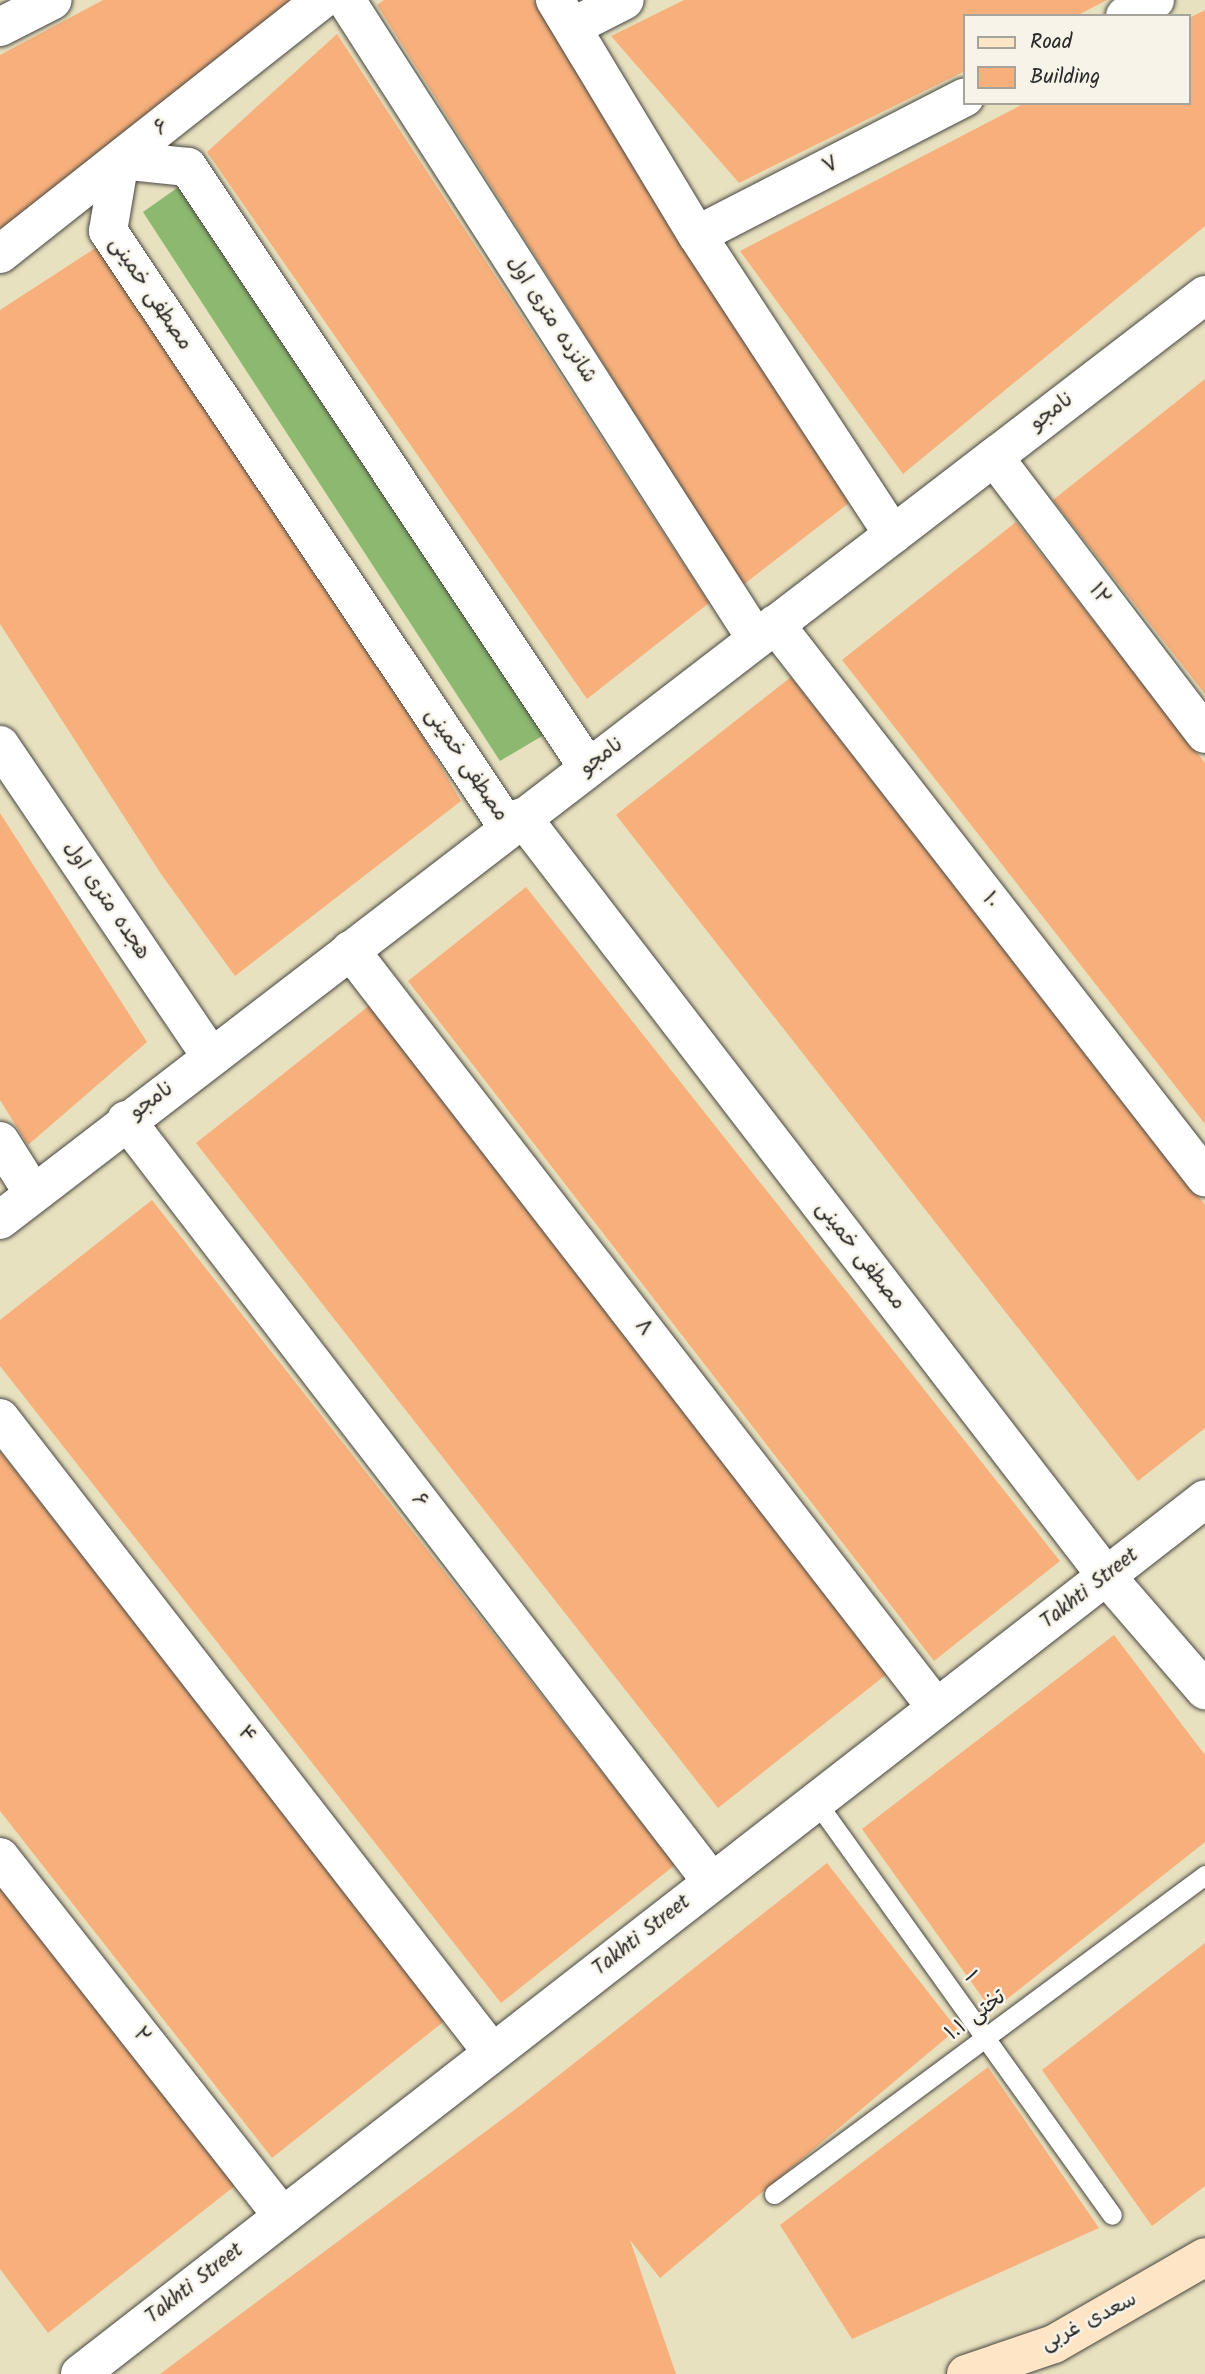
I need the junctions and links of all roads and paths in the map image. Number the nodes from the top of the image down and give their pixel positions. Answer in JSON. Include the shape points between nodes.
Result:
{"nodes":[{"id":1,"x":53,"y":0,"type":"edge"},
{"id":2,"x":323,"y":0,"type":"edge"},
{"id":3,"x":346,"y":0,"type":"edge"},
{"id":4,"x":625,"y":0,"type":"edge"},
{"id":5,"x":1155,"y":0,"type":"edge"},
{"id":6,"x":564,"y":13,"type":"edge"},
{"id":7,"x":1129,"y":14,"type":"edge"},
{"id":8,"x":0,"y":27,"type":"edge"},
{"id":9,"x":964,"y":98,"type":"edge"},
{"id":10,"x":120,"y":160,"type":"junction"},
{"id":11,"x":697,"y":235,"type":"junction"},
{"id":12,"x":0,"y":254,"type":"edge"},
{"id":13,"x":1205,"y":295,"type":"edge"},
{"id":14,"x":994,"y":457,"type":"junction"},
{"id":15,"x":893,"y":534,"type":"junction"},
{"id":16,"x":766,"y":632,"type":"junction"},
{"id":17,"x":1205,"y":734,"type":"edge"},
{"id":18,"x":0,"y":745,"type":"edge"},
{"id":19,"x":588,"y":768,"type":"junction"},
{"id":20,"x":516,"y":823,"type":"junction"},
{"id":21,"x":350,"y":950,"type":"junction"},
{"id":22,"x":211,"y":1057,"type":"junction"},
{"id":23,"x":126,"y":1120,"type":"junction"},
{"id":24,"x":0,"y":1141,"type":"edge"},
{"id":25,"x":1205,"y":1177,"type":"edge"},
{"id":26,"x":33,"y":1193,"type":"junction"},
{"id":27,"x":0,"y":1220,"type":"edge"},
{"id":28,"x":0,"y":1418,"type":"edge"},
{"id":29,"x":1205,"y":1499,"type":"edge"},
{"id":30,"x":1107,"y":1577,"type":"junction"},
{"id":31,"x":1205,"y":1690,"type":"edge"},
{"id":32,"x":935,"y":1706,"type":"junction"},
{"id":33,"x":815,"y":1800,"type":"junction"},
{"id":34,"x":0,"y":1857,"type":"edge"},
{"id":35,"x":1205,"y":1875,"type":"edge"},
{"id":36,"x":712,"y":1882,"type":"junction"},
{"id":37,"x":985,"y":2037,"type":"junction"},
{"id":38,"x":492,"y":2052,"type":"junction"},
{"id":39,"x":774,"y":2194,"type":"dead end"},
{"id":40,"x":1112,"y":2215,"type":"dead end"},
{"id":41,"x":283,"y":2216,"type":"junction"},
{"id":42,"x":1205,"y":2257,"type":"edge"},
{"id":43,"x":80,"y":2374,"type":"edge"},
{"id":44,"x":966,"y":2374,"type":"edge"}],
"edges":[{"from":1,"to":8,"type":"street"},
{"from":2,"to":10,"type":"street","name":"۶"},
{"from":3,"to":16,"type":"street","name":"شانزده متری اول"},
{"from":4,"to":6,"type":"street"},
{"from":5,"to":7,"type":"street"},
{"from":6,"to":11,"type":"street"},
{"from":9,"to":11,"type":"street","name":"۷"},
{"from":10,"to":12,"type":"street","name":"۶"},
{"from":10,"to":19,"type":"street","via":[[188,167]]},
{"from":10,"to":20,"type":"street","name":"مصطفی خمینی","via":[[108,230]]},
{"from":11,"to":15,"type":"street"},
{"from":13,"to":14,"type":"street","name":"نامجو"},
{"from":14,"to":15,"type":"street","name":"نامجو"},
{"from":14,"to":17,"type":"street","name":"۱۲"},
{"from":15,"to":16,"type":"street","name":"نامجو"},
{"from":16,"to":19,"type":"street","name":"نامجو"},
{"from":16,"to":25,"type":"street","name":"۱۰"},
{"from":18,"to":22,"type":"street","name":"هجده متری اول"},
{"from":19,"to":20,"type":"street","name":"نامجو"},
{"from":20,"to":21,"type":"street","name":"نامجو"},
{"from":20,"to":30,"type":"street","name":"مصطفی خمینی"},
{"from":21,"to":22,"type":"street","name":"نامجو"},
{"from":21,"to":32,"type":"street","name":"۸"},
{"from":22,"to":23,"type":"street","name":"نامجو"},
{"from":23,"to":26,"type":"street","name":"نامجو"},
{"from":23,"to":36,"type":"street","name":"۶"},
{"from":24,"to":26,"type":"street"},
{"from":26,"to":27,"type":"street","name":"نامجو"},
{"from":28,"to":38,"type":"street","name":"۴"},
{"from":29,"to":30,"type":"street","name":"Takhti Street"},
{"from":30,"to":31,"type":"street","name":"مصطفی خمینی"},
{"from":30,"to":32,"type":"street","name":"Takhti Street"},
{"from":32,"to":33,"type":"street","name":"Takhti Street"},
{"from":33,"to":36,"type":"street","name":"Takhti Street"},
{"from":33,"to":37,"type":"lane","name":"۱"},
{"from":34,"to":41,"type":"street","name":"۲"},
{"from":35,"to":37,"type":"lane","name":"تختی ۱.۱"},
{"from":36,"to":38,"type":"street","name":"Takhti Street"},
{"from":37,"to":39,"type":"lane","name":"تختی ۱.۱"},
{"from":37,"to":40,"type":"lane","name":"۱"},
{"from":38,"to":41,"type":"street","name":"Takhti Street"},
{"from":41,"to":43,"type":"street","name":"Takhti Street"},
{"from":42,"to":44,"type":"main road","name":"سعدی غربی","via":[[1054,2344]]}]}
